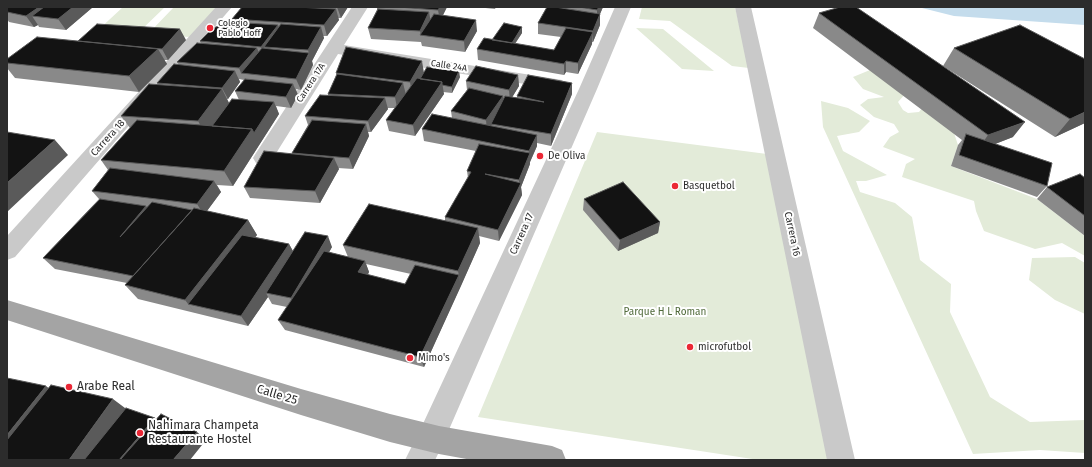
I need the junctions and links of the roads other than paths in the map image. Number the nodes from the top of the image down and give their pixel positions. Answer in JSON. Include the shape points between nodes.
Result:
{"nodes":[{"id":1,"x":224,"y":7,"type":"edge"},
{"id":2,"x":360,"y":7,"type":"edge"},
{"id":3,"x":623,"y":7,"type":"edge"},
{"id":4,"x":742,"y":7,"type":"edge"},
{"id":5,"x":334,"y":48,"type":"junction"},
{"id":6,"x":588,"y":89,"type":"junction"},
{"id":7,"x":263,"y":158,"type":"edge"},
{"id":8,"x":7,"y":251,"type":"edge"},
{"id":9,"x":7,"y":310,"type":"edge"},
{"id":10,"x":425,"y":449,"type":"edge"},
{"id":11,"x":552,"y":460,"type":"edge"},
{"id":12,"x":841,"y":460,"type":"edge"}],
"edges":[{"from":1,"to":8,"type":"street","name":"Carrera 18"},
{"from":2,"to":5,"type":"street","name":"Carrera 17A"},
{"from":3,"to":6,"type":"street","name":"Carrera 17"},
{"from":4,"to":12,"type":"street","name":"Carrera 16"},
{"from":5,"to":6,"type":"street","name":"Calle 24A"},
{"from":5,"to":7,"type":"street","name":"Carrera 17A"},
{"from":6,"to":10,"type":"street","name":"Carrera 17"},
{"from":9,"to":10,"type":"main road","name":"Calle 25","via":[[301,402]]},
{"from":10,"to":11,"type":"main road","name":"Calle 25"}]}
